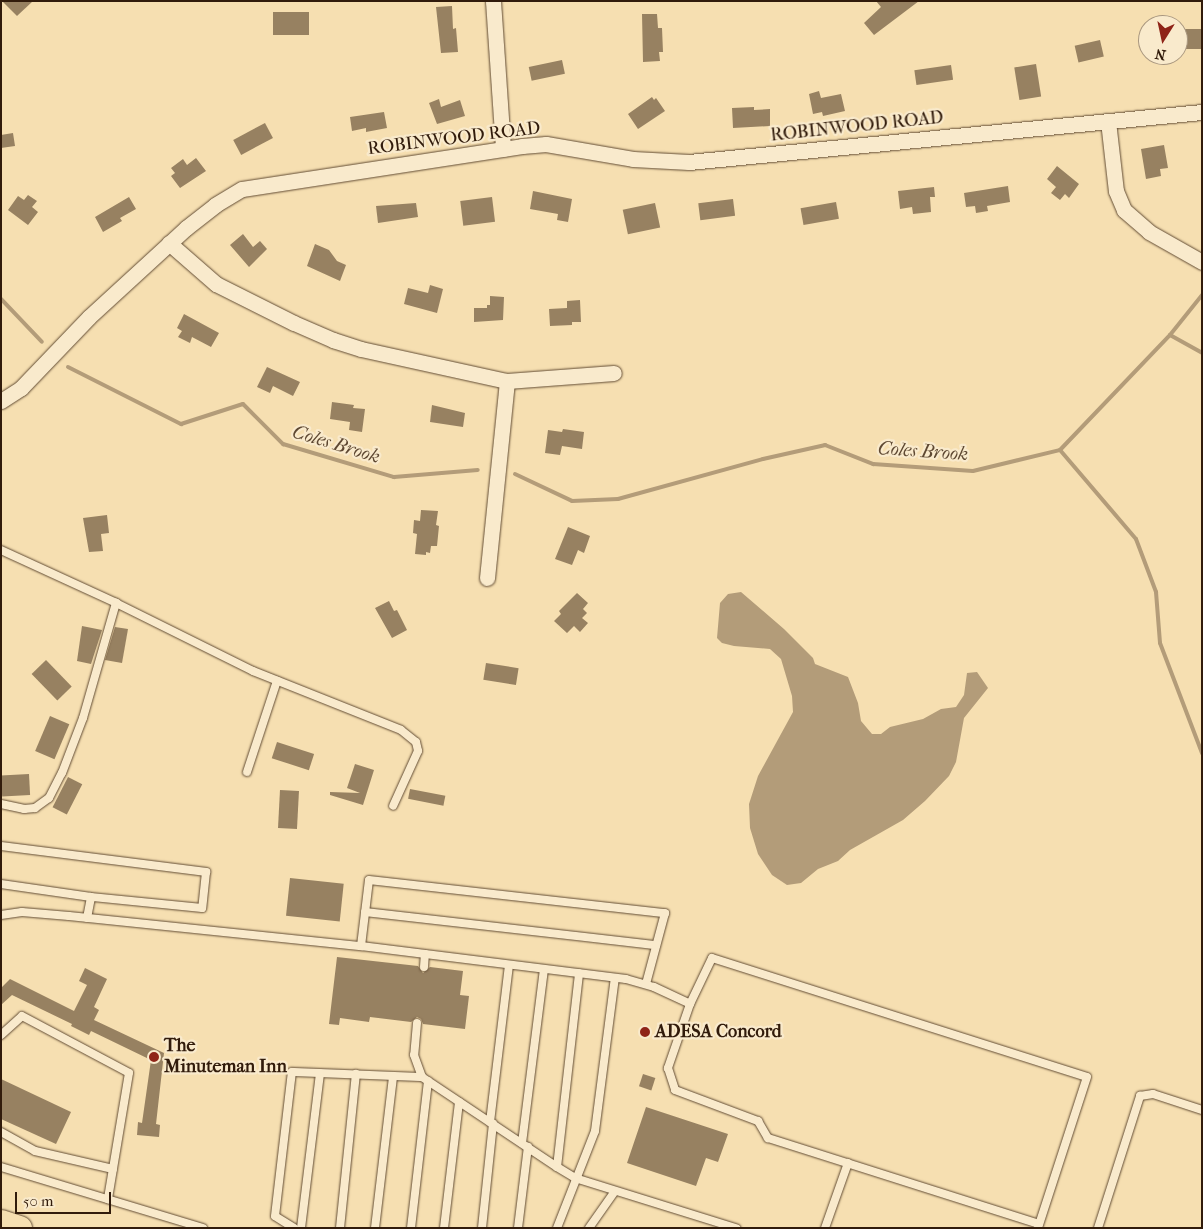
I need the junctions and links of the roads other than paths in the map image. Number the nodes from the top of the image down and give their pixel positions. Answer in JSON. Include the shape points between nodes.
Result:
{"nodes":[{"id":1,"x":493,"y":1,"type":"edge"},
{"id":2,"x":1202,"y":112,"type":"edge"},
{"id":3,"x":1108,"y":121,"type":"junction"},
{"id":4,"x":503,"y":148,"type":"junction"},
{"id":5,"x":169,"y":243,"type":"junction"},
{"id":6,"x":1202,"y":262,"type":"edge"},
{"id":7,"x":614,"y":374,"type":"dead end"},
{"id":8,"x":508,"y":381,"type":"junction"},
{"id":9,"x":1,"y":401,"type":"edge"},
{"id":10,"x":1,"y":550,"type":"edge"},
{"id":11,"x":487,"y":578,"type":"dead end"},
{"id":12,"x":116,"y":603,"type":"junction"},
{"id":13,"x":277,"y":681,"type":"junction"},
{"id":14,"x":247,"y":772,"type":"dead end"},
{"id":15,"x":1,"y":804,"type":"edge"},
{"id":16,"x":393,"y":806,"type":"dead end"},
{"id":17,"x":1,"y":846,"type":"edge"},
{"id":18,"x":1,"y":884,"type":"edge"},
{"id":19,"x":91,"y":897,"type":"junction"},
{"id":20,"x":365,"y":912,"type":"junction"},
{"id":21,"x":1,"y":916,"type":"edge"},
{"id":22,"x":87,"y":918,"type":"junction"},
{"id":23,"x":361,"y":946,"type":"junction"},
{"id":24,"x":656,"y":946,"type":"junction"},
{"id":25,"x":425,"y":954,"type":"junction"},
{"id":26,"x":509,"y":965,"type":"junction"},
{"id":27,"x":424,"y":967,"type":"dead end"},
{"id":28,"x":544,"y":969,"type":"junction"},
{"id":29,"x":579,"y":974,"type":"junction"},
{"id":30,"x":615,"y":978,"type":"junction"},
{"id":31,"x":646,"y":984,"type":"junction"},
{"id":32,"x":690,"y":1004,"type":"junction"},
{"id":33,"x":417,"y":1023,"type":"dead end"},
{"id":34,"x":1,"y":1035,"type":"edge"},
{"id":35,"x":320,"y":1073,"type":"junction"},
{"id":36,"x":356,"y":1074,"type":"junction"},
{"id":37,"x":393,"y":1076,"type":"junction"},
{"id":38,"x":425,"y":1079,"type":"junction"},
{"id":39,"x":459,"y":1102,"type":"junction"},
{"id":40,"x":1202,"y":1110,"type":"edge"},
{"id":41,"x":492,"y":1123,"type":"junction"},
{"id":42,"x":1,"y":1132,"type":"edge"},
{"id":43,"x":525,"y":1145,"type":"junction"},
{"id":44,"x":848,"y":1163,"type":"junction"},
{"id":45,"x":1,"y":1167,"type":"edge"},
{"id":46,"x":557,"y":1167,"type":"junction"},
{"id":47,"x":113,"y":1169,"type":"junction"},
{"id":48,"x":575,"y":1178,"type":"junction"},
{"id":49,"x":615,"y":1191,"type":"junction"},
{"id":50,"x":108,"y":1199,"type":"junction"},
{"id":51,"x":1,"y":1222,"type":"edge"},
{"id":52,"x":1039,"y":1226,"type":"edge"},
{"id":53,"x":20,"y":1228,"type":"edge"},
{"id":54,"x":203,"y":1228,"type":"edge"},
{"id":55,"x":294,"y":1228,"type":"edge"},
{"id":56,"x":301,"y":1228,"type":"edge"},
{"id":57,"x":340,"y":1228,"type":"edge"},
{"id":58,"x":375,"y":1228,"type":"edge"},
{"id":59,"x":411,"y":1228,"type":"edge"},
{"id":60,"x":444,"y":1228,"type":"edge"},
{"id":61,"x":482,"y":1228,"type":"edge"},
{"id":62,"x":518,"y":1228,"type":"edge"},
{"id":63,"x":557,"y":1228,"type":"edge"},
{"id":64,"x":589,"y":1228,"type":"edge"},
{"id":65,"x":736,"y":1228,"type":"edge"},
{"id":66,"x":825,"y":1228,"type":"edge"},
{"id":67,"x":1098,"y":1228,"type":"edge"}],
"edges":[{"from":1,"to":4,"type":"street"},
{"from":2,"to":3,"type":"street","name":"ROBINWOOD ROAD"},
{"from":3,"to":4,"type":"street","name":"ROBINWOOD ROAD","via":[[689,162],[633,159],[546,144]]},
{"from":3,"to":6,"type":"street","via":[[1116,191],[1124,210],[1149,232]]},
{"from":4,"to":5,"type":"street","name":"ROBINWOOD ROAD","via":[[242,189],[215,204]]},
{"from":5,"to":8,"type":"street","via":[[216,284],[333,340],[388,356]]},
{"from":5,"to":9,"type":"street","name":"ROBINWOOD ROAD","via":[[21,388]]},
{"from":7,"to":8,"type":"street"},
{"from":8,"to":11,"type":"street"},
{"from":10,"to":12,"type":"lane"},
{"from":12,"to":13,"type":"lane"},
{"from":12,"to":15,"type":"lane","via":[[83,718],[49,798],[35,808]]},
{"from":13,"to":14,"type":"lane"},
{"from":13,"to":16,"type":"lane","via":[[401,730],[416,742],[416,760]]},
{"from":17,"to":19,"type":"lane","via":[[206,872],[202,908]]},
{"from":18,"to":19,"type":"lane"},
{"from":19,"to":22,"type":"lane"},
{"from":20,"to":23,"type":"lane"},
{"from":20,"to":24,"type":"lane"},
{"from":20,"to":24,"type":"lane","via":[[369,880],[665,913]]},
{"from":21,"to":22,"type":"lane","via":[[22,912]]},
{"from":22,"to":23,"type":"lane"},
{"from":23,"to":25,"type":"lane"},
{"from":24,"to":31,"type":"lane"},
{"from":25,"to":26,"type":"lane"},
{"from":25,"to":27,"type":"lane"},
{"from":26,"to":28,"type":"lane"},
{"from":26,"to":41,"type":"lane"},
{"from":28,"to":29,"type":"lane"},
{"from":28,"to":43,"type":"lane"},
{"from":29,"to":30,"type":"lane"},
{"from":29,"to":46,"type":"lane"},
{"from":30,"to":31,"type":"lane"},
{"from":30,"to":48,"type":"lane","via":[[595,1131]]},
{"from":31,"to":32,"type":"lane"},
{"from":32,"to":44,"type":"lane","via":[[668,1068],[675,1090],[758,1121],[768,1138]]},
{"from":32,"to":52,"type":"lane","via":[[712,958],[1086,1077]]},
{"from":33,"to":38,"type":"lane","via":[[414,1055]]},
{"from":34,"to":47,"type":"lane","via":[[22,1016],[129,1073]]},
{"from":35,"to":36,"type":"lane"},
{"from":35,"to":55,"type":"lane","via":[[292,1072],[275,1216]]},
{"from":35,"to":56,"type":"lane"},
{"from":36,"to":37,"type":"lane"},
{"from":36,"to":57,"type":"lane"},
{"from":37,"to":38,"type":"lane"},
{"from":37,"to":58,"type":"lane"},
{"from":38,"to":39,"type":"lane"},
{"from":38,"to":59,"type":"lane"},
{"from":39,"to":41,"type":"lane"},
{"from":39,"to":60,"type":"lane"},
{"from":40,"to":67,"type":"lane","via":[[1153,1094],[1140,1096]]},
{"from":41,"to":43,"type":"lane"},
{"from":41,"to":61,"type":"lane"},
{"from":42,"to":47,"type":"lane","via":[[36,1151]]},
{"from":43,"to":46,"type":"lane"},
{"from":43,"to":62,"type":"lane"},
{"from":44,"to":52,"type":"lane"},
{"from":44,"to":66,"type":"lane"},
{"from":45,"to":50,"type":"lane"},
{"from":46,"to":48,"type":"lane"},
{"from":47,"to":50,"type":"lane"},
{"from":48,"to":49,"type":"lane"},
{"from":48,"to":63,"type":"lane"},
{"from":49,"to":64,"type":"lane"},
{"from":49,"to":65,"type":"lane"},
{"from":50,"to":54,"type":"lane"},
{"from":51,"to":53,"type":"highway"}]}
